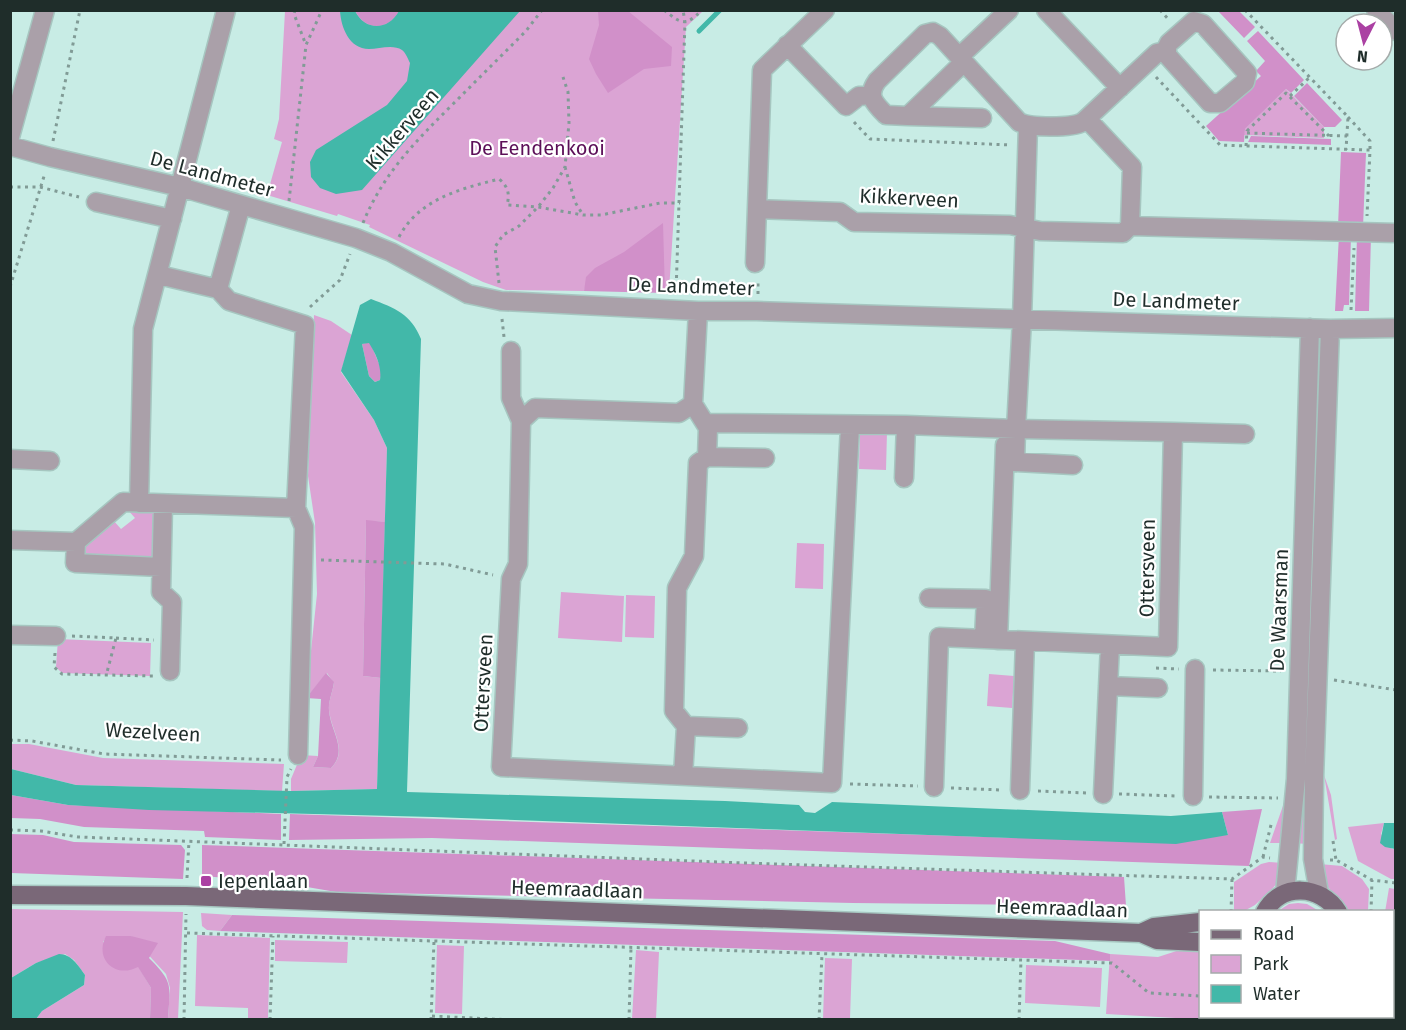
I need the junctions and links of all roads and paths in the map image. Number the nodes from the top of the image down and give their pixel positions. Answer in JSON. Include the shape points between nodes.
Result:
{"nodes":[{"id":1,"x":45,"y":10,"type":"edge"},
{"id":2,"x":80,"y":10,"type":"edge"},
{"id":3,"x":226,"y":10,"type":"edge"},
{"id":4,"x":295,"y":10,"type":"edge"},
{"id":5,"x":322,"y":10,"type":"edge"},
{"id":6,"x":542,"y":10,"type":"edge"},
{"id":7,"x":664,"y":10,"type":"edge"},
{"id":8,"x":702,"y":10,"type":"edge"},
{"id":9,"x":825,"y":10,"type":"edge"},
{"id":10,"x":1009,"y":10,"type":"edge"},
{"id":11,"x":1046,"y":10,"type":"edge"},
{"id":12,"x":1245,"y":10,"type":"edge"},
{"id":13,"x":1376,"y":10,"type":"edge"},
{"id":14,"x":684,"y":12,"type":"edge"},
{"id":15,"x":685,"y":22,"type":"junction"},
{"id":16,"x":1395,"y":32,"type":"edge"},
{"id":17,"x":306,"y":45,"type":"junction"},
{"id":18,"x":787,"y":45,"type":"junction"},
{"id":19,"x":1166,"y":51,"type":"junction"},
{"id":20,"x":961,"y":60,"type":"junction"},
{"id":21,"x":1144,"y":65,"type":"junction"},
{"id":22,"x":563,"y":77,"type":"dead end"},
{"id":23,"x":1310,"y":77,"type":"junction"},
{"id":24,"x":1120,"y":88,"type":"junction"},
{"id":25,"x":872,"y":95,"type":"junction"},
{"id":26,"x":1290,"y":96,"type":"junction"},
{"id":27,"x":846,"y":106,"type":"junction"},
{"id":28,"x":908,"y":116,"type":"junction"},
{"id":29,"x":1348,"y":117,"type":"junction"},
{"id":30,"x":982,"y":118,"type":"dead end"},
{"id":31,"x":1087,"y":119,"type":"junction"},
{"id":32,"x":1028,"y":125,"type":"junction"},
{"id":33,"x":1247,"y":133,"type":"junction"},
{"id":34,"x":1329,"y":136,"type":"junction"},
{"id":35,"x":1347,"y":136,"type":"junction"},
{"id":36,"x":10,"y":137,"type":"edge"},
{"id":37,"x":1028,"y":145,"type":"junction"},
{"id":38,"x":10,"y":146,"type":"edge"},
{"id":39,"x":1246,"y":146,"type":"junction"},
{"id":40,"x":1346,"y":150,"type":"junction"},
{"id":41,"x":1370,"y":150,"type":"junction"},
{"id":42,"x":50,"y":158,"type":"junction"},
{"id":43,"x":565,"y":167,"type":"junction"},
{"id":44,"x":10,"y":187,"type":"edge"},
{"id":45,"x":40,"y":187,"type":"junction"},
{"id":46,"x":180,"y":187,"type":"junction"},
{"id":47,"x":96,"y":202,"type":"joint"},
{"id":48,"x":680,"y":203,"type":"junction"},
{"id":49,"x":242,"y":205,"type":"junction"},
{"id":50,"x":538,"y":207,"type":"junction"},
{"id":51,"x":757,"y":209,"type":"junction"},
{"id":52,"x":583,"y":215,"type":"junction"},
{"id":53,"x":288,"y":218,"type":"junction"},
{"id":54,"x":172,"y":219,"type":"junction"},
{"id":55,"x":1130,"y":226,"type":"junction"},
{"id":56,"x":1025,"y":228,"type":"junction"},
{"id":57,"x":1361,"y":232,"type":"junction"},
{"id":58,"x":1395,"y":233,"type":"edge"},
{"id":59,"x":357,"y":238,"type":"junction"},
{"id":60,"x":391,"y":252,"type":"junction"},
{"id":61,"x":755,"y":263,"type":"joint"},
{"id":62,"x":159,"y":275,"type":"junction"},
{"id":63,"x":10,"y":287,"type":"edge"},
{"id":64,"x":219,"y":288,"type":"junction"},
{"id":65,"x":501,"y":301,"type":"junction"},
{"id":66,"x":676,"y":310,"type":"junction"},
{"id":67,"x":698,"y":311,"type":"junction"},
{"id":68,"x":757,"y":311,"type":"junction"},
{"id":69,"x":1022,"y":319,"type":"junction"},
{"id":70,"x":305,"y":325,"type":"junction"},
{"id":71,"x":1310,"y":328,"type":"junction"},
{"id":72,"x":1330,"y":328,"type":"junction"},
{"id":73,"x":1351,"y":328,"type":"junction"},
{"id":74,"x":1395,"y":328,"type":"edge"},
{"id":75,"x":511,"y":351,"type":"joint"},
{"id":76,"x":693,"y":404,"type":"junction"},
{"id":77,"x":521,"y":421,"type":"junction"},
{"id":78,"x":705,"y":423,"type":"junction"},
{"id":79,"x":906,"y":425,"type":"junction"},
{"id":80,"x":850,"y":426,"type":"junction"},
{"id":81,"x":1010,"y":429,"type":"junction"},
{"id":82,"x":1173,"y":432,"type":"junction"},
{"id":83,"x":1245,"y":434,"type":"dead end"},
{"id":84,"x":707,"y":457,"type":"junction"},
{"id":85,"x":765,"y":458,"type":"dead end"},
{"id":86,"x":10,"y":459,"type":"edge"},
{"id":87,"x":50,"y":461,"type":"dead end"},
{"id":88,"x":1073,"y":465,"type":"dead end"},
{"id":89,"x":904,"y":478,"type":"dead end"},
{"id":90,"x":139,"y":503,"type":"junction"},
{"id":91,"x":163,"y":504,"type":"junction"},
{"id":92,"x":296,"y":508,"type":"junction"},
{"id":93,"x":10,"y":540,"type":"edge"},
{"id":94,"x":76,"y":542,"type":"junction"},
{"id":95,"x":302,"y":560,"type":"junction"},
{"id":96,"x":162,"y":567,"type":"junction"},
{"id":97,"x":511,"y":579,"type":"junction"},
{"id":98,"x":929,"y":598,"type":"dead end"},
{"id":99,"x":10,"y":635,"type":"edge"},
{"id":100,"x":56,"y":636,"type":"junction"},
{"id":101,"x":116,"y":638,"type":"junction"},
{"id":102,"x":991,"y":639,"type":"junction"},
{"id":103,"x":171,"y":640,"type":"junction"},
{"id":104,"x":1025,"y":641,"type":"junction"},
{"id":105,"x":1110,"y":645,"type":"junction"},
{"id":106,"x":1152,"y":668,"type":"dead end"},
{"id":107,"x":1195,"y":669,"type":"junction"},
{"id":108,"x":170,"y":671,"type":"joint"},
{"id":109,"x":1309,"y":672,"type":"junction"},
{"id":110,"x":106,"y":676,"type":"junction"},
{"id":111,"x":1108,"y":686,"type":"junction"},
{"id":112,"x":1158,"y":688,"type":"dead end"},
{"id":113,"x":1395,"y":690,"type":"edge"},
{"id":114,"x":686,"y":726,"type":"junction"},
{"id":115,"x":738,"y":728,"type":"dead end"},
{"id":116,"x":11,"y":740,"type":"edge"},
{"id":117,"x":291,"y":758,"type":"joint"},
{"id":118,"x":683,"y":776,"type":"junction"},
{"id":119,"x":287,"y":777,"type":"dead end"},
{"id":120,"x":832,"y":783,"type":"junction"},
{"id":121,"x":934,"y":787,"type":"junction"},
{"id":122,"x":1020,"y":790,"type":"junction"},
{"id":123,"x":1103,"y":794,"type":"junction"},
{"id":124,"x":1192,"y":796,"type":"junction"},
{"id":125,"x":1280,"y":798,"type":"dead end"},
{"id":126,"x":10,"y":830,"type":"edge"},
{"id":127,"x":189,"y":841,"type":"junction"},
{"id":128,"x":284,"y":844,"type":"junction"},
{"id":129,"x":1356,"y":870,"type":"dead end"},
{"id":130,"x":1372,"y":880,"type":"junction"},
{"id":131,"x":1395,"y":883,"type":"edge"},
{"id":132,"x":1285,"y":893,"type":"junction"},
{"id":133,"x":1319,"y":893,"type":"junction"},
{"id":134,"x":10,"y":895,"type":"edge"},
{"id":135,"x":186,"y":896,"type":"junction"},
{"id":136,"x":1231,"y":910,"type":"edge"},
{"id":137,"x":1267,"y":910,"type":"edge"},
{"id":138,"x":1337,"y":910,"type":"edge"},
{"id":139,"x":1371,"y":910,"type":"edge"},
{"id":140,"x":1199,"y":922,"type":"edge"},
{"id":141,"x":187,"y":933,"type":"junction"},
{"id":142,"x":1141,"y":933,"type":"junction"},
{"id":143,"x":273,"y":936,"type":"junction"},
{"id":144,"x":434,"y":941,"type":"junction"},
{"id":145,"x":1199,"y":942,"type":"edge"},
{"id":146,"x":631,"y":948,"type":"junction"},
{"id":147,"x":822,"y":954,"type":"junction"},
{"id":148,"x":1021,"y":960,"type":"junction"},
{"id":149,"x":1199,"y":996,"type":"edge"},
{"id":150,"x":432,"y":1018,"type":"edge"},
{"id":151,"x":184,"y":1020,"type":"edge"},
{"id":152,"x":270,"y":1020,"type":"edge"},
{"id":153,"x":512,"y":1020,"type":"edge"},
{"id":154,"x":629,"y":1020,"type":"edge"},
{"id":155,"x":819,"y":1020,"type":"edge"},
{"id":156,"x":1019,"y":1020,"type":"edge"}],
"edges":[{"from":1,"to":36,"type":"street"},
{"from":2,"to":42,"type":"path"},
{"from":3,"to":46,"type":"street"},
{"from":4,"to":17,"type":"path"},
{"from":5,"to":17,"type":"path"},
{"from":6,"to":59,"type":"path","name":"Kikkerveen","via":[[526,31],[412,145],[373,198]]},
{"from":7,"to":15,"type":"path"},
{"from":8,"to":15,"type":"path"},
{"from":9,"to":18,"type":"street"},
{"from":10,"to":20,"type":"street"},
{"from":11,"to":24,"type":"street"},
{"from":12,"to":23,"type":"path"},
{"from":13,"to":16,"type":"street"},
{"from":14,"to":15,"type":"path"},
{"from":15,"to":48,"type":"path"},
{"from":17,"to":53,"type":"path"},
{"from":18,"to":27,"type":"street"},
{"from":18,"to":51,"type":"street","via":[[762,70]]},
{"from":19,"to":19,"type":"street","via":[[1210,103],[1223,102],[1247,79],[1246,70],[1200,22],[1190,23]]},
{"from":19,"to":21,"type":"street","via":[[1157,53]]},
{"from":20,"to":25,"type":"street","via":[[940,36],[929,32],[877,81]]},
{"from":20,"to":28,"type":"street"},
{"from":20,"to":32,"type":"street","via":[[1019,122]]},
{"from":21,"to":24,"type":"street"},
{"from":21,"to":39,"type":"path","via":[[1220,145]]},
{"from":22,"to":43,"type":"path","via":[[568,92],[569,123]]},
{"from":23,"to":26,"type":"path"},
{"from":23,"to":29,"type":"path"},
{"from":24,"to":31,"type":"street"},
{"from":25,"to":27,"type":"street","via":[[859,96]]},
{"from":25,"to":28,"type":"street","via":[[886,115]]},
{"from":26,"to":33,"type":"path","via":[[1286,93]]},
{"from":26,"to":34,"type":"path"},
{"from":27,"to":37,"type":"path","via":[[847,115],[870,139]]},
{"from":28,"to":30,"type":"street"},
{"from":29,"to":35,"type":"path"},
{"from":29,"to":41,"type":"path","via":[[1370,141]]},
{"from":31,"to":32,"type":"street","via":[[1073,126]]},
{"from":31,"to":55,"type":"street","via":[[1132,167]]},
{"from":32,"to":37,"type":"street"},
{"from":33,"to":34,"type":"path"},
{"from":33,"to":39,"type":"path"},
{"from":34,"to":35,"type":"path"},
{"from":35,"to":40,"type":"path"},
{"from":37,"to":56,"type":"street"},
{"from":38,"to":42,"type":"street","name":"De Landmeter"},
{"from":39,"to":40,"type":"path"},
{"from":40,"to":41,"type":"path"},
{"from":41,"to":57,"type":"path"},
{"from":42,"to":45,"type":"path"},
{"from":42,"to":46,"type":"street","name":"De Landmeter"},
{"from":43,"to":50,"type":"path"},
{"from":43,"to":52,"type":"path"},
{"from":44,"to":45,"type":"path"},
{"from":45,"to":47,"type":"path"},
{"from":45,"to":63,"type":"path"},
{"from":46,"to":49,"type":"street","name":"De Landmeter"},
{"from":46,"to":54,"type":"street"},
{"from":47,"to":54,"type":"street"},
{"from":48,"to":52,"type":"path"},
{"from":48,"to":66,"type":"path"},
{"from":49,"to":53,"type":"street","name":"De Landmeter"},
{"from":49,"to":64,"type":"street"},
{"from":50,"to":52,"type":"path"},
{"from":50,"to":60,"type":"path","via":[[507,205],[508,191],[499,179],[470,186],[421,209],[404,228]]},
{"from":50,"to":65,"type":"path","via":[[503,235],[495,247]]},
{"from":51,"to":56,"type":"street","name":"Kikkerveen","via":[[840,212],[854,222]]},
{"from":51,"to":61,"type":"street"},
{"from":53,"to":59,"type":"street","name":"De Landmeter"},
{"from":54,"to":62,"type":"street"},
{"from":55,"to":56,"type":"street","name":"Kikkerveen","via":[[1123,233]]},
{"from":55,"to":57,"type":"street","name":"Kikkerveen"},
{"from":56,"to":69,"type":"street"},
{"from":57,"to":58,"type":"street","name":"Kikkerveen"},
{"from":57,"to":73,"type":"path"},
{"from":59,"to":60,"type":"street","name":"De Landmeter"},
{"from":59,"to":70,"type":"path","name":"Kikkerveen","via":[[340,280],[312,304]]},
{"from":60,"to":65,"type":"street","name":"De Landmeter","via":[[468,294]]},
{"from":61,"to":68,"type":"path","via":[[759,271]]},
{"from":62,"to":64,"type":"street"},
{"from":62,"to":90,"type":"street","via":[[143,329]]},
{"from":64,"to":70,"type":"street","via":[[229,302]]},
{"from":65,"to":66,"type":"street","name":"De Landmeter"},
{"from":65,"to":75,"type":"path","via":[[504,343]]},
{"from":66,"to":67,"type":"street","name":"De Landmeter"},
{"from":67,"to":68,"type":"street","name":"De Landmeter"},
{"from":67,"to":76,"type":"street"},
{"from":68,"to":69,"type":"street","name":"De Landmeter"},
{"from":69,"to":71,"type":"street","name":"De Landmeter"},
{"from":69,"to":81,"type":"street"},
{"from":70,"to":92,"type":"street"},
{"from":71,"to":72,"type":"street","name":"De Landmeter"},
{"from":71,"to":109,"type":"street","name":"De Waarsman"},
{"from":72,"to":73,"type":"street","name":"De Landmeter"},
{"from":72,"to":109,"type":"street","name":"De Waarsman"},
{"from":73,"to":74,"type":"street","name":"De Landmeter"},
{"from":75,"to":77,"type":"street","name":"Ottersveen","via":[[511,398]]},
{"from":76,"to":77,"type":"street","via":[[679,413],[535,408]]},
{"from":76,"to":78,"type":"street"},
{"from":77,"to":97,"type":"street","name":"Ottersveen","via":[[518,564]]},
{"from":78,"to":80,"type":"street"},
{"from":78,"to":84,"type":"street"},
{"from":79,"to":80,"type":"street"},
{"from":79,"to":81,"type":"street"},
{"from":79,"to":89,"type":"street"},
{"from":80,"to":120,"type":"street"},
{"from":81,"to":82,"type":"street"},
{"from":81,"to":88,"type":"street","via":[[1015,462]]},
{"from":81,"to":102,"type":"street"},
{"from":82,"to":83,"type":"street"},
{"from":82,"to":105,"type":"street","name":"Ottersveen","via":[[1168,647]]},
{"from":84,"to":85,"type":"street"},
{"from":84,"to":114,"type":"street","via":[[698,463],[694,556],[676,588],[674,711]]},
{"from":86,"to":87,"type":"street"},
{"from":90,"to":91,"type":"street"},
{"from":90,"to":94,"type":"street","via":[[123,502]]},
{"from":91,"to":92,"type":"street"},
{"from":91,"to":96,"type":"street"},
{"from":92,"to":95,"type":"street","via":[[304,527]]},
{"from":93,"to":94,"type":"street"},
{"from":94,"to":96,"type":"street","via":[[75,563]]},
{"from":95,"to":97,"type":"path","via":[[445,564]]},
{"from":95,"to":117,"type":"street"},
{"from":96,"to":103,"type":"street","via":[[161,592],[172,602]]},
{"from":97,"to":118,"type":"street","name":"Ottersveen","via":[[501,767]]},
{"from":98,"to":102,"type":"street","via":[[986,599]]},
{"from":99,"to":100,"type":"street"},
{"from":100,"to":101,"type":"path"},
{"from":100,"to":110,"type":"path","via":[[57,671]]},
{"from":101,"to":103,"type":"path"},
{"from":101,"to":110,"type":"path"},
{"from":102,"to":104,"type":"street","name":"Ottersveen"},
{"from":102,"to":121,"type":"street","name":"Ottersveen","via":[[939,637]]},
{"from":103,"to":108,"type":"street"},
{"from":104,"to":105,"type":"street","name":"Ottersveen"},
{"from":104,"to":122,"type":"street"},
{"from":105,"to":111,"type":"street"},
{"from":106,"to":107,"type":"path"},
{"from":107,"to":109,"type":"path"},
{"from":107,"to":124,"type":"street"},
{"from":108,"to":110,"type":"path","via":[[162,676]]},
{"from":109,"to":113,"type":"path","via":[[1340,682]]},
{"from":109,"to":132,"type":"street","name":"De Waarsman"},
{"from":109,"to":133,"type":"street","name":"De Waarsman","via":[[1313,859]]},
{"from":111,"to":112,"type":"street"},
{"from":111,"to":123,"type":"street"},
{"from":114,"to":115,"type":"street"},
{"from":114,"to":118,"type":"street"},
{"from":116,"to":117,"type":"path","name":"Wezelveen","via":[[104,754]]},
{"from":118,"to":120,"type":"street","name":"Ottersveen"},
{"from":119,"to":128,"type":"path"},
{"from":120,"to":121,"type":"path"},
{"from":121,"to":122,"type":"path"},
{"from":122,"to":123,"type":"path"},
{"from":123,"to":124,"type":"path"},
{"from":124,"to":125,"type":"path"},
{"from":126,"to":127,"type":"path"},
{"from":127,"to":128,"type":"path"},
{"from":127,"to":135,"type":"path"},
{"from":128,"to":136,"type":"path","via":[[1232,879]]},
{"from":129,"to":130,"type":"path"},
{"from":130,"to":131,"type":"path"},
{"from":130,"to":139,"type":"path"},
{"from":132,"to":133,"type":"main road"},
{"from":132,"to":137,"type":"main road"},
{"from":133,"to":138,"type":"main road"},
{"from":134,"to":135,"type":"main road","name":"Heemraadlaan"},
{"from":135,"to":141,"type":"path"},
{"from":135,"to":142,"type":"main road","name":"Heemraadlaan"},
{"from":140,"to":142,"type":"main road","name":"Heemraadlaan","via":[[1154,927]]},
{"from":141,"to":143,"type":"path"},
{"from":141,"to":151,"type":"path"},
{"from":142,"to":145,"type":"main road","name":"Heemraadlaan","via":[[1157,940]]},
{"from":143,"to":144,"type":"path"},
{"from":143,"to":152,"type":"path"},
{"from":144,"to":146,"type":"path"},
{"from":144,"to":150,"type":"path"},
{"from":146,"to":147,"type":"path"},
{"from":146,"to":154,"type":"path"},
{"from":147,"to":148,"type":"path"},
{"from":147,"to":155,"type":"path"},
{"from":148,"to":149,"type":"path","via":[[1112,963],[1149,993]]},
{"from":148,"to":156,"type":"path"},
{"from":150,"to":153,"type":"path"}]}
